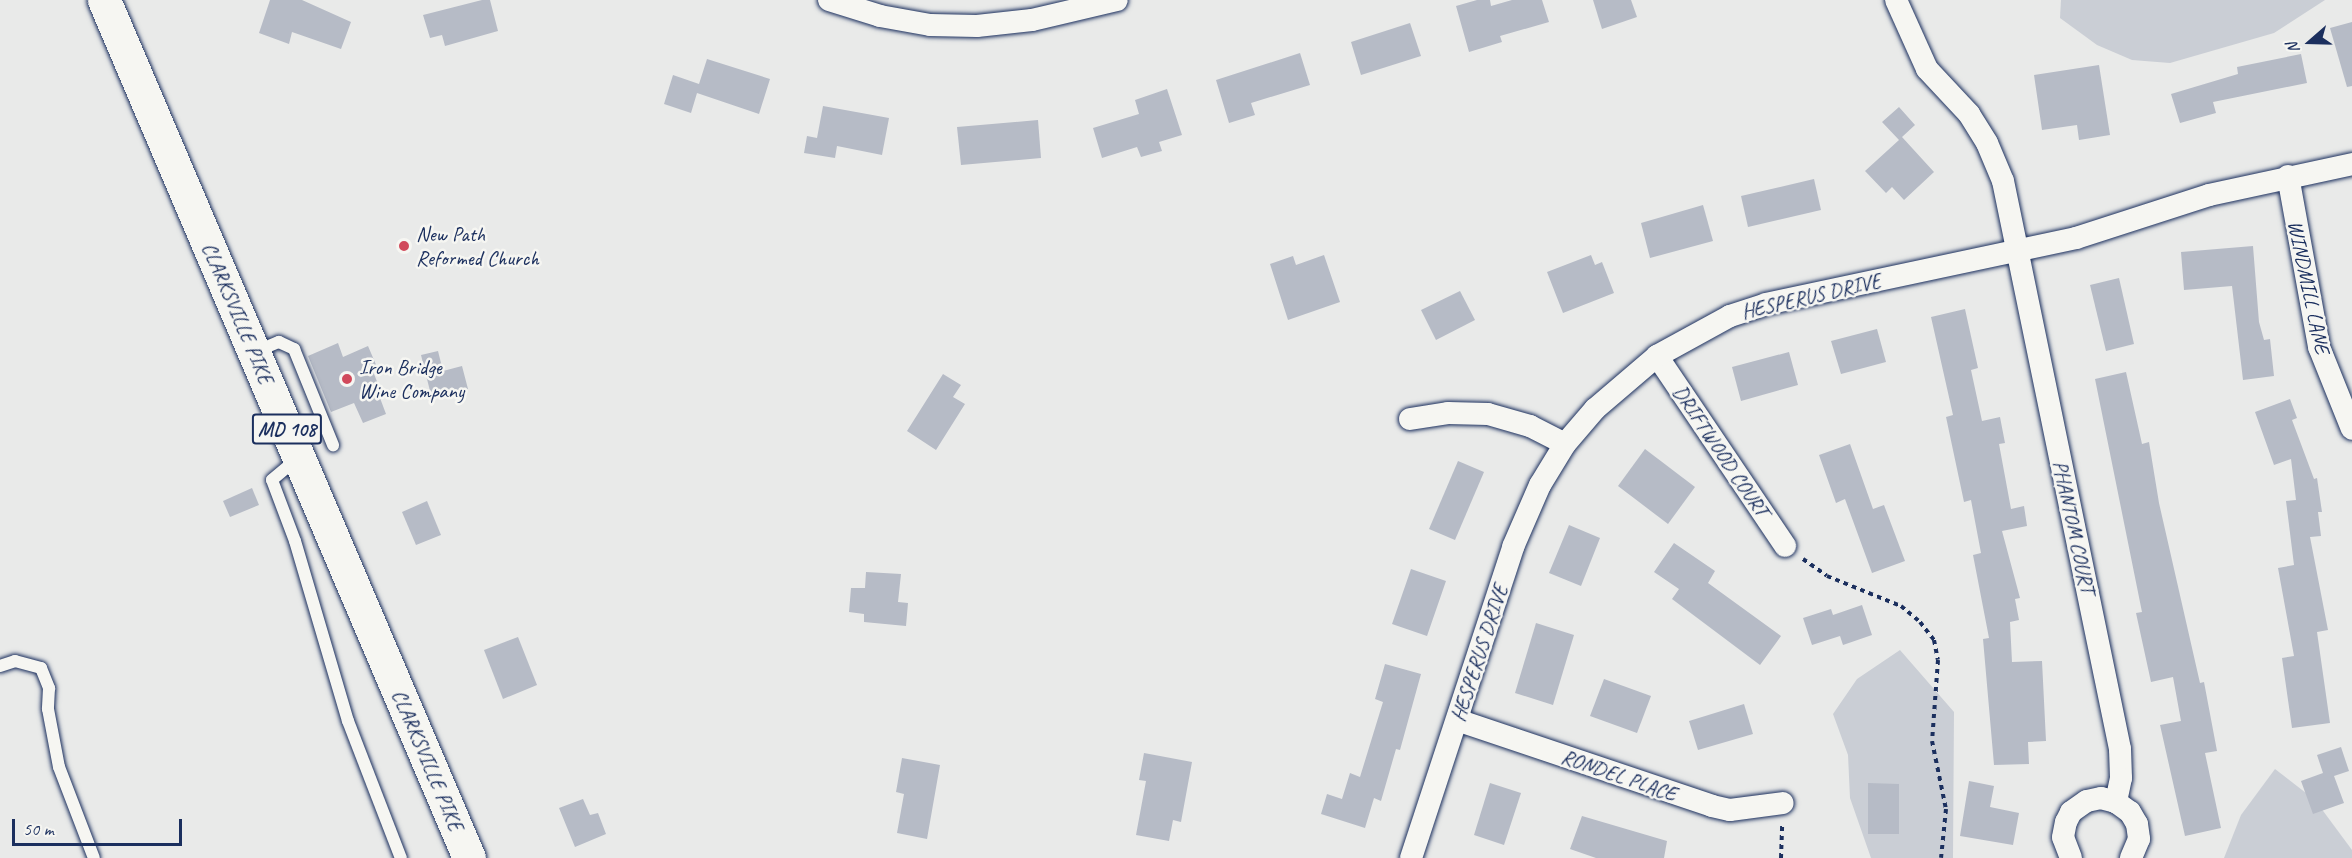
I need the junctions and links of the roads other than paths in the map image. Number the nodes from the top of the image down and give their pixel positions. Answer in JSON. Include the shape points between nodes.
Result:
{"nodes":[{"id":1,"x":104,"y":0,"type":"edge"},
{"id":2,"x":829,"y":0,"type":"edge"},
{"id":3,"x":1117,"y":0,"type":"edge"},
{"id":4,"x":1896,"y":0,"type":"edge"},
{"id":5,"x":2352,"y":164,"type":"edge"},
{"id":6,"x":2288,"y":176,"type":"junction"},
{"id":7,"x":2018,"y":252,"type":"junction"},
{"id":8,"x":255,"y":352,"type":"junction"},
{"id":9,"x":1658,"y":356,"type":"junction"},
{"id":10,"x":1410,"y":419,"type":"dead end"},
{"id":11,"x":2352,"y":429,"type":"edge"},
{"id":12,"x":1565,"y":444,"type":"junction"},
{"id":13,"x":333,"y":445,"type":"dead end"},
{"id":14,"x":298,"y":458,"type":"junction"},
{"id":15,"x":1785,"y":546,"type":"road end"},
{"id":16,"x":0,"y":666,"type":"edge"},
{"id":17,"x":1457,"y":720,"type":"junction"},
{"id":18,"x":2116,"y":802,"type":"junction"},
{"id":19,"x":1783,"y":803,"type":"road end"},
{"id":20,"x":94,"y":858,"type":"edge"},
{"id":21,"x":401,"y":858,"type":"edge"},
{"id":22,"x":470,"y":858,"type":"edge"},
{"id":23,"x":1411,"y":858,"type":"edge"},
{"id":24,"x":2071,"y":858,"type":"edge"},
{"id":25,"x":2131,"y":858,"type":"edge"}],
"edges":[{"from":1,"to":8,"type":"main road","name":"CLARKSVILLE PIKE","number":"MD 108"},
{"from":2,"to":3,"type":"street","via":[[920,23],[977,26],[1032,20]]},
{"from":4,"to":7,"type":"street","name":"PHANTOM COURT","via":[[1927,69],[1969,114],[1987,143],[2003,181]]},
{"from":5,"to":6,"type":"street","name":"HESPERUS DRIVE"},
{"from":6,"to":7,"type":"street","name":"HESPERUS DRIVE"},
{"from":6,"to":11,"type":"street","name":"WINDMILL LANE","via":[[2319,347]]},
{"from":7,"to":9,"type":"street","name":"HESPERUS DRIVE","via":[[1766,304],[1730,316]]},
{"from":7,"to":18,"type":"street","name":"PHANTOM COURT","via":[[2120,749],[2121,778]]},
{"from":8,"to":13,"type":"lane","via":[[279,342],[294,349]]},
{"from":8,"to":14,"type":"main road","name":"CLARKSVILLE PIKE","number":"MD 108"},
{"from":9,"to":12,"type":"street","name":"HESPERUS DRIVE","via":[[1594,409]]},
{"from":9,"to":15,"type":"street","name":"DRIFTWOOD COURT"},
{"from":10,"to":12,"type":"street","via":[[1448,413],[1488,414],[1530,426]]},
{"from":12,"to":17,"type":"street","name":"HESPERUS DRIVE","via":[[1540,485],[1513,547]]},
{"from":14,"to":21,"type":"lane","via":[[272,480],[295,541],[348,721]]},
{"from":14,"to":22,"type":"main road","name":"CLARKSVILLE PIKE","number":"MD 108"},
{"from":16,"to":20,"type":"lane","via":[[15,661],[41,668],[49,688],[48,709],[59,767]]},
{"from":17,"to":19,"type":"street","name":"RONDEL PLACE","via":[[1712,806],[1730,810]]},
{"from":17,"to":23,"type":"street","name":"HESPERUS DRIVE"},
{"from":18,"to":24,"type":"street","via":[[2101,798],[2087,801],[2071,812],[2063,837]]},
{"from":18,"to":25,"type":"street","via":[[2130,812],[2137,824],[2139,839]]}]}
